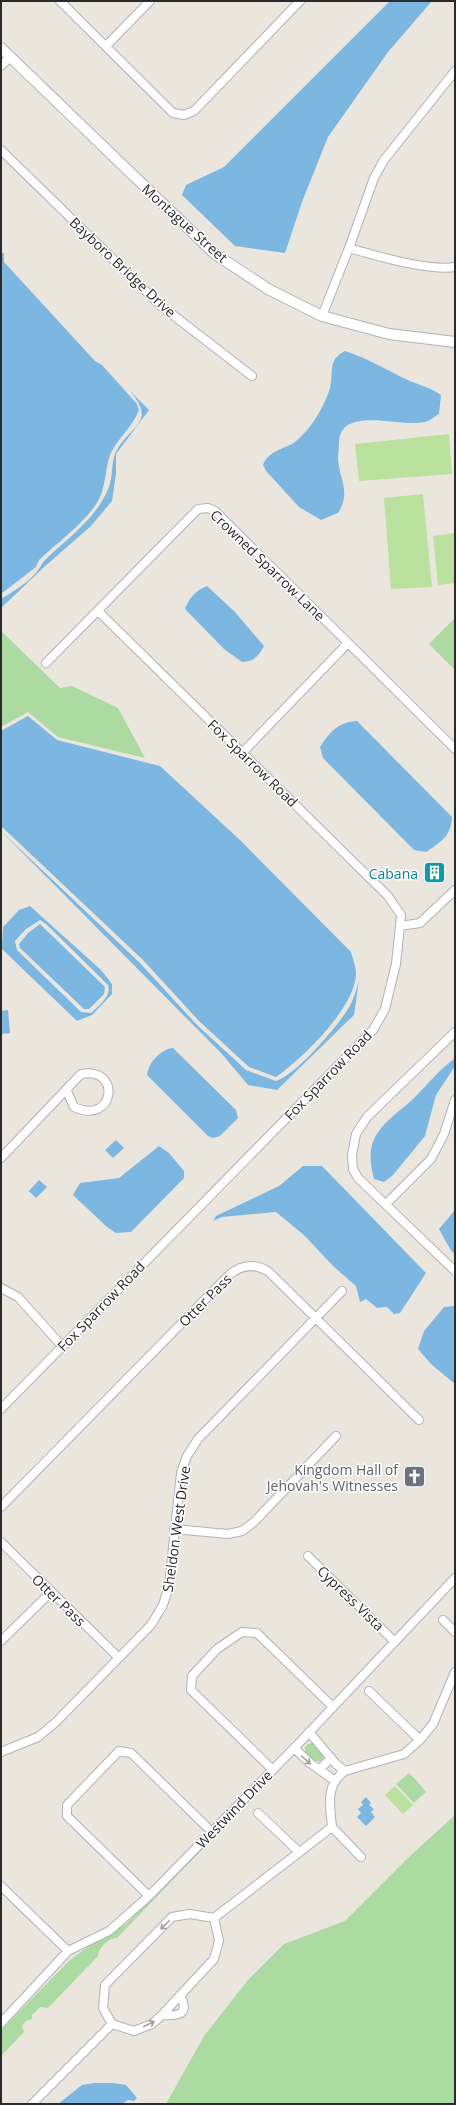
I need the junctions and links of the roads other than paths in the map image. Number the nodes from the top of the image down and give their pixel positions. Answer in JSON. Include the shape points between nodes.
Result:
{"nodes":[{"id":1,"x":60,"y":1,"type":"edge"},
{"id":2,"x":150,"y":1,"type":"edge"},
{"id":3,"x":300,"y":1,"type":"edge"},
{"id":4,"x":106,"y":46,"type":"junction"},
{"id":5,"x":1,"y":48,"type":"edge"},
{"id":6,"x":10,"y":57,"type":"junction"},
{"id":7,"x":1,"y":66,"type":"edge"},
{"id":8,"x":455,"y":71,"type":"edge"},
{"id":9,"x":1,"y":150,"type":"edge"},
{"id":10,"x":349,"y":248,"type":"junction"},
{"id":11,"x":455,"y":267,"type":"edge"},
{"id":12,"x":322,"y":316,"type":"junction"},
{"id":13,"x":455,"y":342,"type":"edge"},
{"id":14,"x":252,"y":376,"type":"dead end"},
{"id":15,"x":98,"y":612,"type":"junction"},
{"id":16,"x":348,"y":643,"type":"junction"},
{"id":17,"x":46,"y":663,"type":"dead end"},
{"id":18,"x":455,"y":748,"type":"edge"},
{"id":19,"x":243,"y":752,"type":"junction"},
{"id":20,"x":455,"y":890,"type":"edge"},
{"id":21,"x":400,"y":926,"type":"junction"},
{"id":22,"x":455,"y":1032,"type":"edge"},
{"id":23,"x":66,"y":1091,"type":"junction"},
{"id":24,"x":455,"y":1100,"type":"edge"},
{"id":25,"x":1,"y":1158,"type":"edge"},
{"id":26,"x":386,"y":1204,"type":"junction"},
{"id":27,"x":455,"y":1271,"type":"edge"},
{"id":28,"x":1,"y":1288,"type":"edge"},
{"id":29,"x":342,"y":1291,"type":"dead end"},
{"id":30,"x":316,"y":1319,"type":"junction"},
{"id":31,"x":62,"y":1346,"type":"junction"},
{"id":32,"x":1,"y":1409,"type":"edge"},
{"id":33,"x":419,"y":1420,"type":"dead end"},
{"id":34,"x":336,"y":1436,"type":"dead end"},
{"id":35,"x":1,"y":1507,"type":"edge"},
{"id":36,"x":174,"y":1529,"type":"junction"},
{"id":37,"x":1,"y":1542,"type":"edge"},
{"id":38,"x":308,"y":1556,"type":"dead end"},
{"id":39,"x":455,"y":1578,"type":"edge"},
{"id":40,"x":50,"y":1592,"type":"junction"},
{"id":41,"x":443,"y":1620,"type":"dead end"},
{"id":42,"x":455,"y":1632,"type":"edge"},
{"id":43,"x":1,"y":1641,"type":"edge"},
{"id":44,"x":394,"y":1641,"type":"junction"},
{"id":45,"x":118,"y":1657,"type":"junction"},
{"id":46,"x":454,"y":1675,"type":"edge"},
{"id":47,"x":370,"y":1691,"type":"dead end"},
{"id":48,"x":332,"y":1706,"type":"junction"},
{"id":49,"x":309,"y":1732,"type":"junction"},
{"id":50,"x":420,"y":1740,"type":"junction"},
{"id":51,"x":294,"y":1748,"type":"junction"},
{"id":52,"x":1,"y":1752,"type":"edge"},
{"id":53,"x":331,"y":1758,"type":"junction"},
{"id":54,"x":272,"y":1769,"type":"junction"},
{"id":55,"x":320,"y":1769,"type":"junction"},
{"id":56,"x":346,"y":1771,"type":"junction"},
{"id":57,"x":335,"y":1781,"type":"junction"},
{"id":58,"x":258,"y":1813,"type":"dead end"},
{"id":59,"x":332,"y":1827,"type":"junction"},
{"id":60,"x":212,"y":1832,"type":"junction"},
{"id":61,"x":299,"y":1852,"type":"junction"},
{"id":62,"x":361,"y":1857,"type":"dead end"},
{"id":63,"x":1,"y":1886,"type":"edge"},
{"id":64,"x":149,"y":1896,"type":"junction"},
{"id":65,"x":214,"y":1918,"type":"junction"},
{"id":66,"x":68,"y":1951,"type":"junction"},
{"id":67,"x":180,"y":1995,"type":"junction"},
{"id":68,"x":162,"y":2016,"type":"junction"},
{"id":69,"x":2,"y":2019,"type":"edge"},
{"id":70,"x":112,"y":2024,"type":"junction"},
{"id":71,"x":32,"y":2104,"type":"edge"}],
"edges":[{"from":1,"to":4,"type":"street"},
{"from":2,"to":4,"type":"street"},
{"from":3,"to":4,"type":"street","via":[[194,111],[184,115],[173,113]]},
{"from":5,"to":6,"type":"street","name":"Montague Street"},
{"from":6,"to":7,"type":"street"},
{"from":6,"to":12,"type":"street","name":"Montague Street","via":[[214,254],[268,289]]},
{"from":8,"to":10,"type":"street","via":[[384,160],[374,178]]},
{"from":9,"to":14,"type":"street","name":"Bayboro Bridge Drive","via":[[160,305]]},
{"from":10,"to":11,"type":"street","via":[[388,259]]},
{"from":10,"to":12,"type":"street"},
{"from":12,"to":13,"type":"street","name":"Montague Street","via":[[389,334]]},
{"from":15,"to":16,"type":"street","name":"Crowned Sparrow Lane","via":[[198,509],[208,508],[216,511]]},
{"from":15,"to":17,"type":"street","name":"Crowned Sparrow Lane"},
{"from":15,"to":19,"type":"street","name":"Fox Sparrow Road"},
{"from":16,"to":18,"type":"street","name":"Crowned Sparrow Lane"},
{"from":16,"to":19,"type":"street"},
{"from":19,"to":21,"type":"street","name":"Fox Sparrow Road","via":[[388,896],[401,915]]},
{"from":20,"to":21,"type":"street","via":[[420,923]]},
{"from":21,"to":31,"type":"street","name":"Fox Sparrow Road","via":[[396,964],[385,1009],[373,1030]]},
{"from":22,"to":26,"type":"street","via":[[367,1117],[356,1134],[352,1155],[353,1169],[358,1178]]},
{"from":23,"to":23,"type":"street","via":[[81,1074],[91,1072],[101,1076],[107,1084],[109,1094],[104,1105],[94,1112],[74,1107]]},
{"from":23,"to":25,"type":"street"},
{"from":24,"to":26,"type":"street","via":[[444,1134],[432,1159]]},
{"from":26,"to":27,"type":"street"},
{"from":28,"to":31,"type":"street","via":[[18,1297]]},
{"from":29,"to":30,"type":"street","name":"Sheldon West Drive"},
{"from":30,"to":33,"type":"street","name":"Otter Pass"},
{"from":30,"to":35,"type":"street","name":"Otter Pass","via":[[270,1272],[251,1265],[238,1268]]},
{"from":30,"to":36,"type":"street","name":"Sheldon West Drive","via":[[198,1439],[187,1456],[181,1473]]},
{"from":31,"to":32,"type":"street","name":"Fox Sparrow Road"},
{"from":34,"to":36,"type":"street","via":[[254,1522],[242,1531],[228,1534]]},
{"from":36,"to":45,"type":"street","name":"Sheldon West Drive","via":[[169,1586],[163,1605],[151,1625]]},
{"from":37,"to":40,"type":"street","name":"Otter Pass"},
{"from":38,"to":44,"type":"street","name":"Cypress Vista"},
{"from":39,"to":44,"type":"street","name":"Westwind Drive"},
{"from":40,"to":43,"type":"street"},
{"from":40,"to":45,"type":"street","name":"Otter Pass"},
{"from":41,"to":42,"type":"street"},
{"from":44,"to":48,"type":"street","name":"Westwind Drive"},
{"from":45,"to":52,"type":"street","name":"Sheldon West Drive","via":[[56,1722],[38,1737]]},
{"from":46,"to":50,"type":"street","via":[[433,1724]]},
{"from":47,"to":50,"type":"street"},
{"from":48,"to":49,"type":"street","name":"Westwind Drive"},
{"from":48,"to":54,"type":"street","via":[[256,1633],[242,1632],[217,1649],[192,1676],[191,1690]]},
{"from":49,"to":51,"type":"street","name":"Westwind Drive"},
{"from":49,"to":53,"type":"street"},
{"from":50,"to":56,"type":"street","via":[[404,1754]]},
{"from":51,"to":54,"type":"street","name":"Westwind Drive"},
{"from":51,"to":55,"type":"street","one_way":true},
{"from":53,"to":55,"type":"street"},
{"from":53,"to":56,"type":"street"},
{"from":54,"to":60,"type":"street","name":"Westwind Drive"},
{"from":55,"to":57,"type":"street"},
{"from":56,"to":57,"type":"street"},
{"from":57,"to":59,"type":"street","via":[[329,1798]]},
{"from":58,"to":61,"type":"street"},
{"from":59,"to":61,"type":"street"},
{"from":59,"to":62,"type":"street"},
{"from":60,"to":64,"type":"street","name":"Westwind Drive"},
{"from":60,"to":64,"type":"street","via":[[131,1753],[119,1751],[67,1805],[67,1816]]},
{"from":61,"to":65,"type":"street"},
{"from":63,"to":66,"type":"street"},
{"from":64,"to":66,"type":"street","name":"Westwind Drive","via":[[109,1931]]},
{"from":65,"to":67,"type":"street","via":[[219,1941],[214,1959]]},
{"from":65,"to":70,"type":"street","one_way":true,"via":[[190,1914],[172,1917],[105,1985],[103,2008]]},
{"from":66,"to":69,"type":"street","name":"Westwind Drive"},
{"from":67,"to":68,"type":"street"},
{"from":67,"to":68,"type":"street","via":[[184,2010],[173,2017]]},
{"from":70,"to":68,"type":"street","one_way":true,"via":[[134,2031],[152,2024]]},
{"from":70,"to":71,"type":"street"}]}
